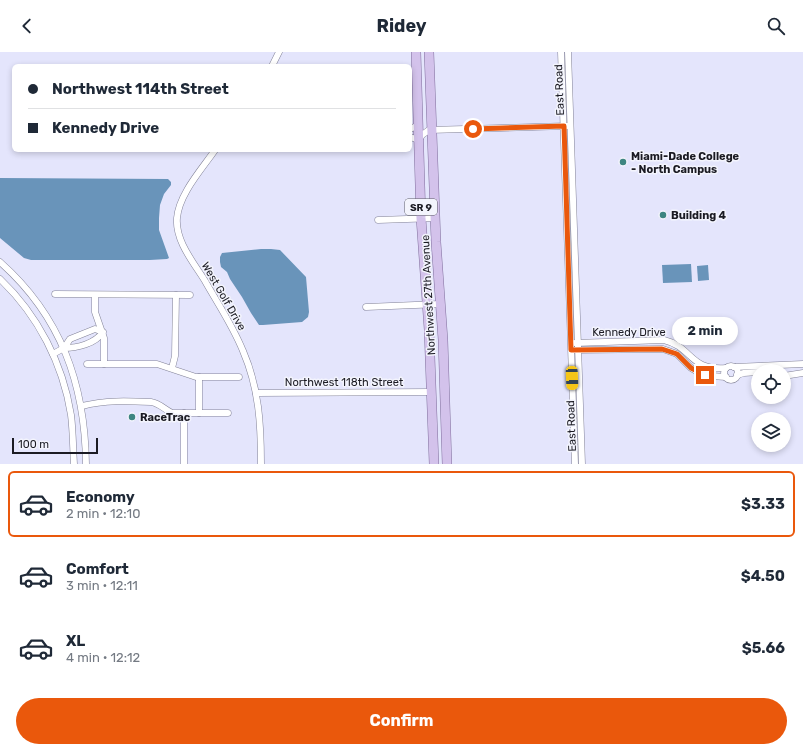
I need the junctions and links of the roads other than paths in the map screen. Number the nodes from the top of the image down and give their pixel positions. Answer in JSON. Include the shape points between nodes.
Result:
{"nodes":[{"id":1,"x":279,"y":52,"type":"edge"},
{"id":2,"x":416,"y":52,"type":"edge"},
{"id":3,"x":429,"y":52,"type":"edge"},
{"id":4,"x":561,"y":52,"type":"edge"},
{"id":5,"x":568,"y":52,"type":"edge"},
{"id":6,"x":273,"y":64,"type":"edge"},
{"id":7,"x":419,"y":125,"type":"junction"},
{"id":8,"x":564,"y":126,"type":"junction"},
{"id":9,"x":570,"y":126,"type":"junction"},
{"id":10,"x":412,"y":128,"type":"edge"},
{"id":11,"x":433,"y":130,"type":"junction"},
{"id":12,"x":412,"y":138,"type":"edge"},
{"id":13,"x":419,"y":140,"type":"junction"},
{"id":14,"x":214,"y":152,"type":"edge"},
{"id":15,"x":421,"y":218,"type":"junction"},
{"id":16,"x":436,"y":218,"type":"junction"},
{"id":17,"x":378,"y":220,"type":"dead end"},
{"id":18,"x":0,"y":262,"type":"edge"},
{"id":19,"x":0,"y":279,"type":"edge"},
{"id":20,"x":55,"y":294,"type":"dead end"},
{"id":21,"x":95,"y":295,"type":"junction"},
{"id":22,"x":176,"y":295,"type":"junction"},
{"id":23,"x":190,"y":295,"type":"dead end"},
{"id":24,"x":427,"y":304,"type":"junction"},
{"id":25,"x":440,"y":304,"type":"junction"},
{"id":26,"x":366,"y":307,"type":"dead end"},
{"id":27,"x":89,"y":332,"type":"junction"},
{"id":28,"x":103,"y":332,"type":"junction"},
{"id":29,"x":93,"y":340,"type":"junction"},
{"id":30,"x":578,"y":342,"type":"junction"},
{"id":31,"x":571,"y":343,"type":"junction"},
{"id":32,"x":64,"y":348,"type":"junction"},
{"id":33,"x":571,"y":350,"type":"junction"},
{"id":34,"x":578,"y":350,"type":"junction"},
{"id":35,"x":53,"y":354,"type":"junction"},
{"id":36,"x":87,"y":364,"type":"dead end"},
{"id":37,"x":104,"y":364,"type":"junction"},
{"id":38,"x":800,"y":364,"type":"edge"},
{"id":39,"x":734,"y":367,"type":"junction"},
{"id":40,"x":172,"y":368,"type":"junction"},
{"id":41,"x":726,"y":368,"type":"junction"},
{"id":42,"x":751,"y":372,"type":"edge"},
{"id":43,"x":800,"y":373,"type":"edge"},
{"id":44,"x":737,"y":375,"type":"junction"},
{"id":45,"x":199,"y":377,"type":"junction"},
{"id":46,"x":239,"y":377,"type":"dead end"},
{"id":47,"x":726,"y":377,"type":"junction"},
{"id":48,"x":431,"y":392,"type":"junction"},
{"id":49,"x":256,"y":393,"type":"junction"},
{"id":50,"x":82,"y":406,"type":"junction"},
{"id":51,"x":184,"y":413,"type":"junction"},
{"id":52,"x":199,"y":413,"type":"junction"},
{"id":53,"x":228,"y":413,"type":"dead end"},
{"id":54,"x":74,"y":464,"type":"edge"},
{"id":55,"x":86,"y":464,"type":"edge"},
{"id":56,"x":184,"y":464,"type":"edge"},
{"id":57,"x":262,"y":464,"type":"edge"},
{"id":58,"x":434,"y":464,"type":"edge"},
{"id":59,"x":447,"y":464,"type":"edge"},
{"id":60,"x":575,"y":464,"type":"edge"},
{"id":61,"x":582,"y":464,"type":"edge"}],
"edges":[{"from":1,"to":6,"type":"street"},
{"from":2,"to":7,"type":"main road","name":"Northwest 27th Avenue","number":"SR 9"},
{"from":3,"to":11,"type":"main road","name":"Northwest 27th Avenue","number":"SR 9"},
{"from":4,"to":8,"type":"street","name":"East Road"},
{"from":5,"to":9,"type":"street","name":"East Road"},
{"from":7,"to":10,"type":"street"},
{"from":7,"to":13,"type":"main road","name":"Northwest 27th Avenue","number":"SR 9"},
{"from":8,"to":9,"type":"street"},
{"from":8,"to":11,"type":"street"},
{"from":8,"to":31,"type":"street","name":"East Road"},
{"from":9,"to":30,"type":"street","name":"East Road"},
{"from":11,"to":13,"type":"street","via":[[425,132]]},
{"from":11,"to":16,"type":"main road","name":"Northwest 27th Avenue","number":"SR 9"},
{"from":12,"to":13,"type":"street"},
{"from":13,"to":15,"type":"main road","name":"Northwest 27th Avenue","number":"SR 9"},
{"from":14,"to":49,"type":"street","name":"West Golf Drive","via":[[181,201],[177,228],[185,248],[238,340],[250,369]]},
{"from":15,"to":16,"type":"street"},
{"from":15,"to":17,"type":"street"},
{"from":15,"to":24,"type":"main road","name":"Northwest 27th Avenue","number":"SR 9"},
{"from":16,"to":25,"type":"main road","name":"Northwest 27th Avenue","number":"SR 9"},
{"from":18,"to":32,"type":"street","via":[[37,302]]},
{"from":19,"to":35,"type":"street","via":[[32,316]]},
{"from":20,"to":21,"type":"street"},
{"from":21,"to":22,"type":"street"},
{"from":21,"to":28,"type":"street","via":[[95,312]]},
{"from":22,"to":23,"type":"street"},
{"from":22,"to":40,"type":"street","via":[[175,356]]},
{"from":24,"to":25,"type":"street"},
{"from":24,"to":26,"type":"street"},
{"from":24,"to":48,"type":"main road","name":"Northwest 27th Avenue","number":"SR 9"},
{"from":25,"to":59,"type":"main road","name":"Northwest 27th Avenue","number":"SR 9"},
{"from":27,"to":28,"type":"street","via":[[96,329]]},
{"from":27,"to":29,"type":"street"},
{"from":27,"to":32,"type":"street","via":[[70,339]]},
{"from":28,"to":29,"type":"street","via":[[99,338]]},
{"from":28,"to":37,"type":"street"},
{"from":29,"to":32,"type":"street","via":[[75,348]]},
{"from":30,"to":31,"type":"street","name":"Kennedy Drive"},
{"from":30,"to":34,"type":"street","name":"East Road"},
{"from":30,"to":41,"type":"street","name":"Kennedy Drive","via":[[664,340],[677,345],[697,363],[712,368]]},
{"from":31,"to":33,"type":"street","name":"East Road"},
{"from":32,"to":35,"type":"street"},
{"from":32,"to":50,"type":"street"},
{"from":33,"to":34,"type":"street","name":"Kennedy Drive"},
{"from":33,"to":60,"type":"street","name":"East Road"},
{"from":34,"to":47,"type":"street","name":"Kennedy Drive","via":[[662,349],[677,354],[701,374]]},
{"from":34,"to":61,"type":"street","name":"East Road"},
{"from":35,"to":54,"type":"street","via":[[68,403]]},
{"from":36,"to":37,"type":"street"},
{"from":37,"to":40,"type":"street","via":[[154,364]]},
{"from":38,"to":39,"type":"street","name":"Kennedy Drive"},
{"from":38,"to":43,"type":"street"},
{"from":39,"to":41,"type":"street","name":"Kennedy Drive"},
{"from":39,"to":44,"type":"street"},
{"from":40,"to":45,"type":"street"},
{"from":41,"to":47,"type":"street"},
{"from":42,"to":44,"type":"street","name":"Kennedy Drive"},
{"from":44,"to":47,"type":"street","name":"Kennedy Drive","via":[[733,379]]},
{"from":45,"to":46,"type":"street"},
{"from":45,"to":52,"type":"street"},
{"from":48,"to":49,"type":"street","name":"Northwest 118th Street"},
{"from":48,"to":58,"type":"main road","name":"Northwest 27th Avenue","number":"SR 9"},
{"from":49,"to":57,"type":"street","name":"West Golf Drive"},
{"from":50,"to":51,"type":"street","via":[[97,402],[151,402],[172,413]]},
{"from":50,"to":55,"type":"street"},
{"from":51,"to":52,"type":"street"},
{"from":51,"to":56,"type":"street"},
{"from":52,"to":53,"type":"street"}]}
